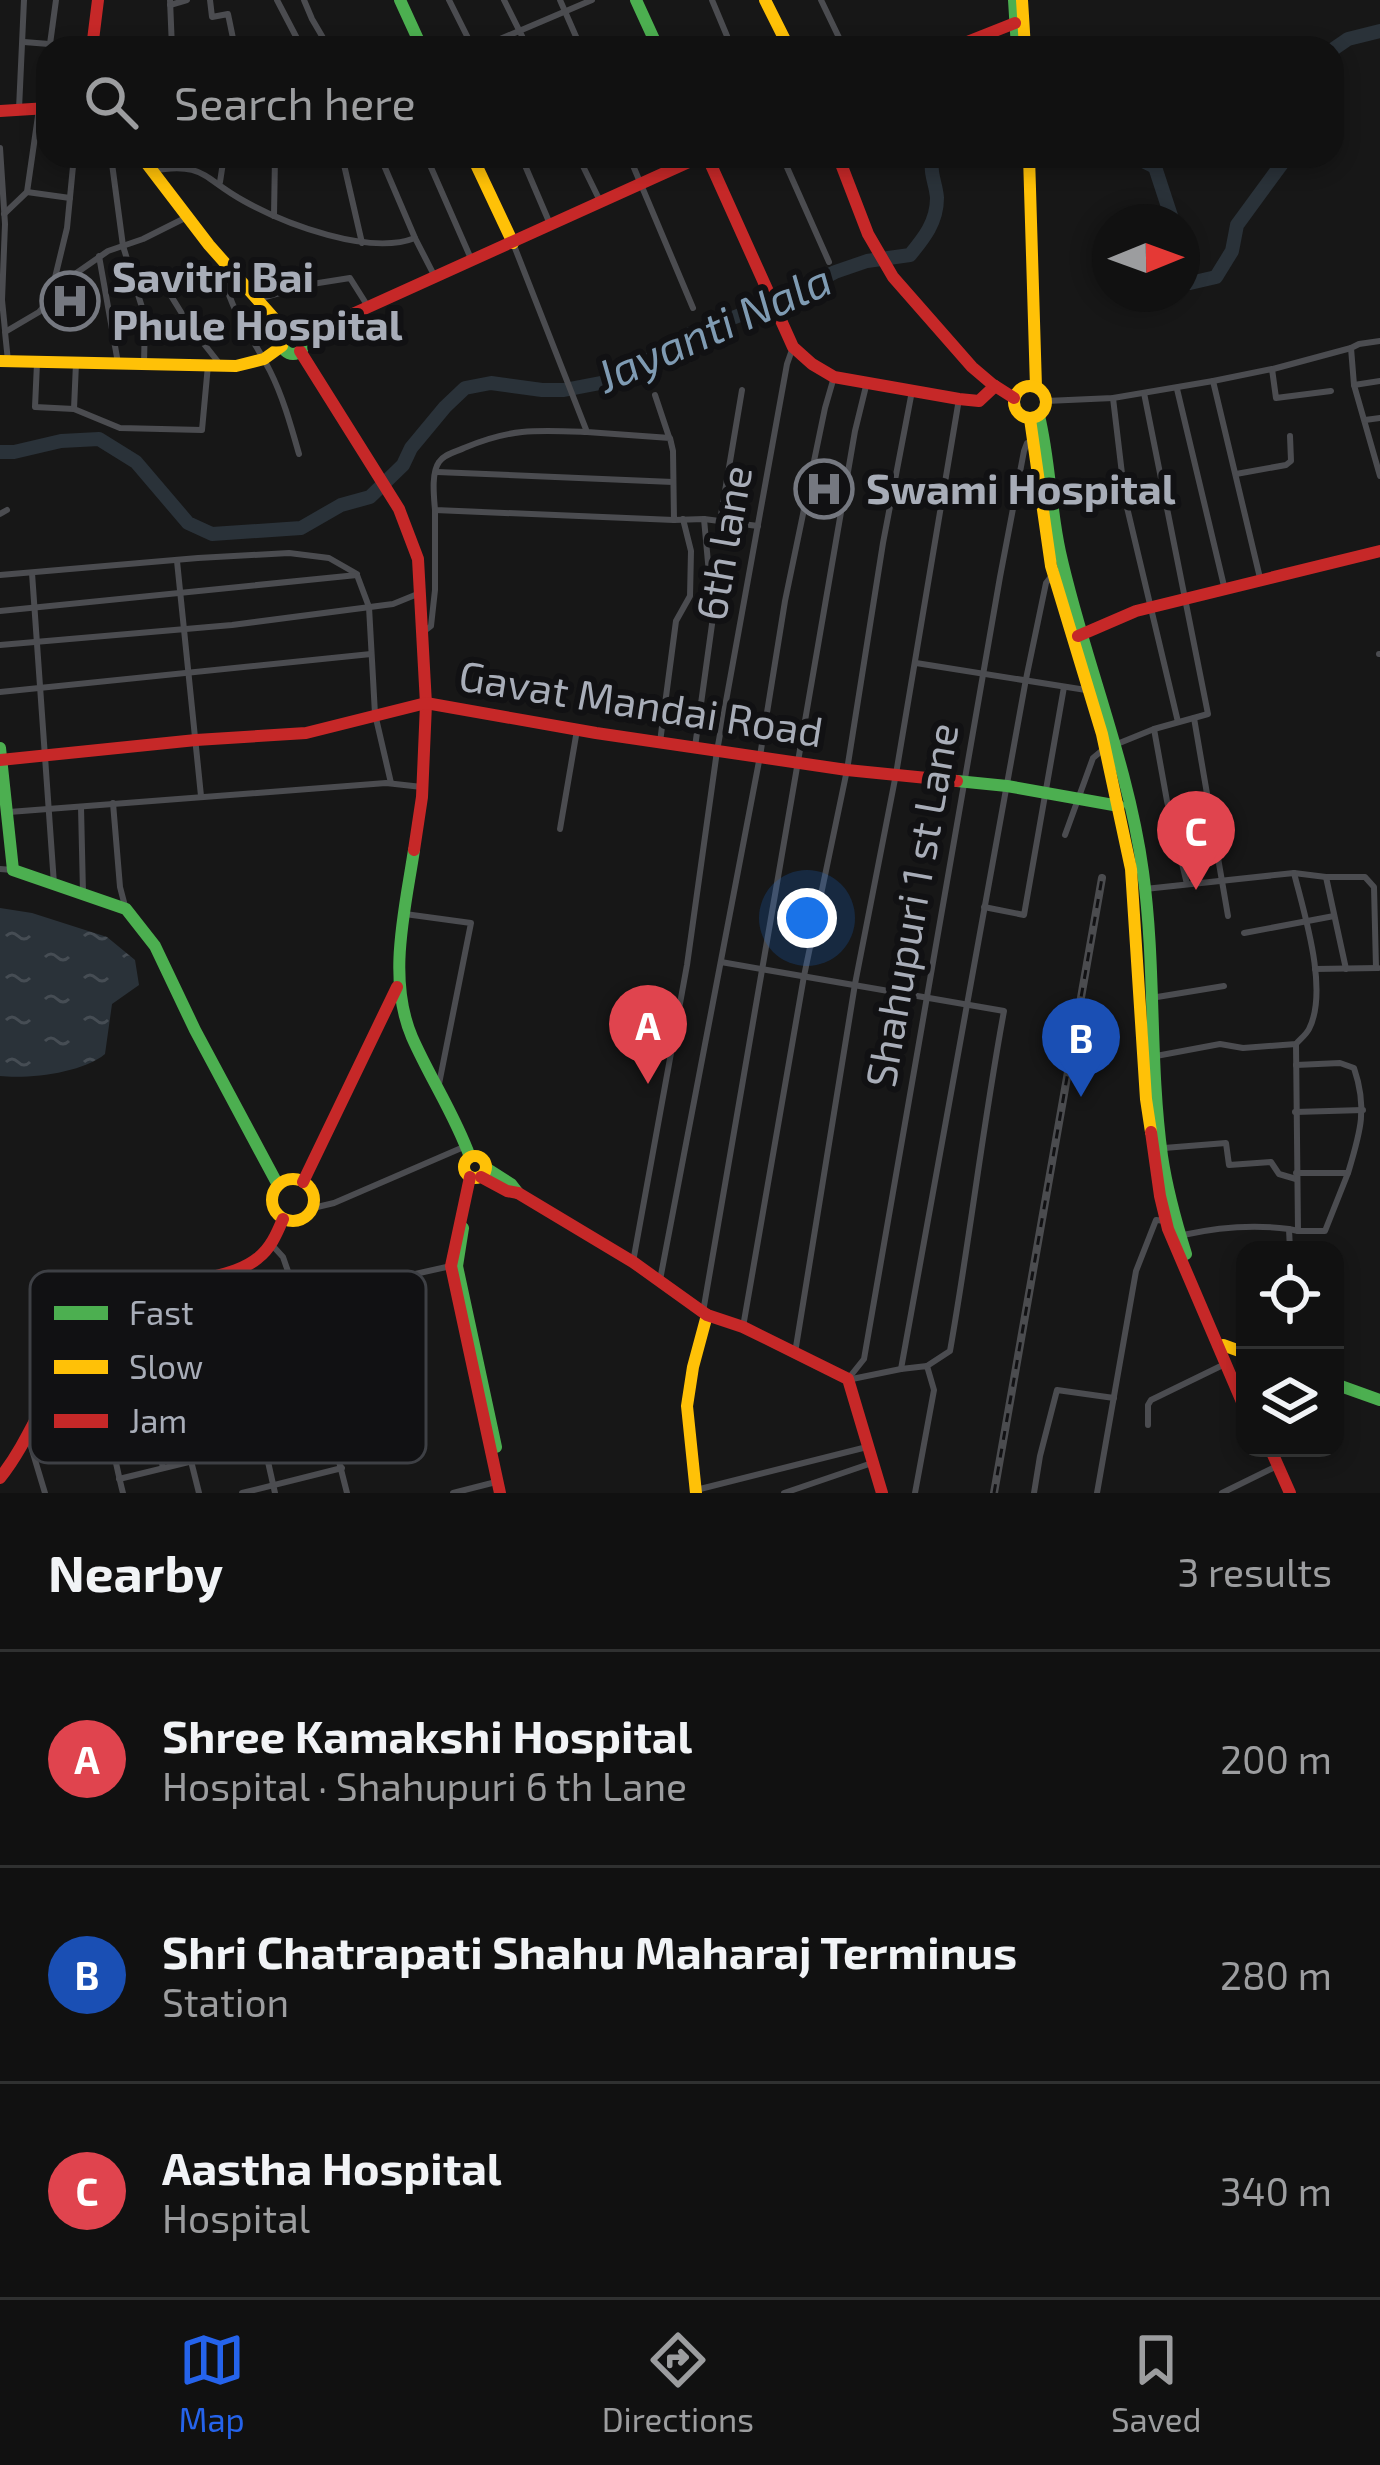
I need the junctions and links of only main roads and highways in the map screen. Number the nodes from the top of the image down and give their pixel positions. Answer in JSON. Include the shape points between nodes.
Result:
{"nodes":[{"id":1,"x":98,"y":0,"type":"edge"},
{"id":2,"x":400,"y":0,"type":"edge"},
{"id":3,"x":636,"y":0,"type":"edge"},
{"id":4,"x":765,"y":0,"type":"edge"},
{"id":5,"x":1018,"y":0,"type":"edge"},
{"id":6,"x":1015,"y":23,"type":"junction"},
{"id":7,"x":94,"y":36,"type":"edge"},
{"id":8,"x":416,"y":36,"type":"edge"},
{"id":9,"x":652,"y":36,"type":"edge"},
{"id":10,"x":783,"y":36,"type":"edge"},
{"id":11,"x":982,"y":36,"type":"edge"},
{"id":12,"x":1018,"y":36,"type":"edge"},
{"id":13,"x":1020,"y":36,"type":"edge"},
{"id":14,"x":36,"y":108,"type":"edge"},
{"id":15,"x":0,"y":112,"type":"edge"},
{"id":16,"x":149,"y":168,"type":"edge"},
{"id":17,"x":478,"y":168,"type":"edge"},
{"id":18,"x":679,"y":168,"type":"edge"},
{"id":19,"x":711,"y":168,"type":"edge"},
{"id":20,"x":843,"y":168,"type":"edge"},
{"id":21,"x":1026,"y":168,"type":"edge"},
{"id":22,"x":513,"y":243,"type":"junction"},
{"id":23,"x":293,"y":342,"type":"junction"},
{"id":24,"x":4,"y":361,"type":"edge"},
{"id":25,"x":994,"y":386,"type":"junction"},
{"id":26,"x":1033,"y":387,"type":"junction"},
{"id":27,"x":1014,"y":398,"type":"junction"},
{"id":28,"x":1030,"y":417,"type":"junction"},
{"id":29,"x":1380,"y":551,"type":"edge"},
{"id":30,"x":1078,"y":636,"type":"junction"},
{"id":31,"x":426,"y":703,"type":"junction"},
{"id":32,"x":1110,"y":746,"type":"junction"},
{"id":33,"x":0,"y":748,"type":"edge"},
{"id":34,"x":1,"y":759,"type":"edge"},
{"id":35,"x":1119,"y":806,"type":"junction"},
{"id":36,"x":7,"y":869,"type":"edge"},
{"id":37,"x":398,"y":986,"type":"junction"},
{"id":38,"x":1147,"y":999,"type":"junction"},
{"id":39,"x":478,"y":1175,"type":"junction"},
{"id":40,"x":303,"y":1182,"type":"junction"},
{"id":41,"x":278,"y":1185,"type":"junction"},
{"id":42,"x":283,"y":1219,"type":"junction"},
{"id":43,"x":1170,"y":1220,"type":"junction"},
{"id":44,"x":238,"y":1271,"type":"edge"},
{"id":45,"x":705,"y":1314,"type":"junction"},
{"id":46,"x":1223,"y":1346,"type":"junction"},
{"id":47,"x":1236,"y":1350,"type":"edge"},
{"id":48,"x":1236,"y":1374,"type":"edge"},
{"id":49,"x":1344,"y":1387,"type":"edge"},
{"id":50,"x":1236,"y":1388,"type":"edge"},
{"id":51,"x":1380,"y":1400,"type":"edge"},
{"id":52,"x":30,"y":1433,"type":"edge"},
{"id":53,"x":1270,"y":1457,"type":"edge"},
{"id":54,"x":1271,"y":1457,"type":"edge"},
{"id":55,"x":0,"y":1478,"type":"edge"},
{"id":56,"x":501,"y":1489,"type":"edge"},
{"id":57,"x":696,"y":1491,"type":"edge"},
{"id":58,"x":882,"y":1493,"type":"edge"},
{"id":59,"x":1286,"y":1493,"type":"edge"}],
"edges":[{"from":1,"to":7,"type":"main road"},
{"from":2,"to":8,"type":"main road"},
{"from":3,"to":9,"type":"main road"},
{"from":4,"to":10,"type":"main road"},
{"from":5,"to":6,"type":"main road"},
{"from":5,"to":13,"type":"main road"},
{"from":6,"to":11,"type":"main road"},
{"from":6,"to":12,"type":"main road"},
{"from":14,"to":15,"type":"main road"},
{"from":16,"to":23,"type":"main road"},
{"from":17,"to":22,"type":"main road"},
{"from":18,"to":22,"type":"main road"},
{"from":19,"to":25,"type":"main road","via":[[793,347],[812,364],[834,377],[959,399],[979,401]]},
{"from":20,"to":25,"type":"main road","via":[[894,279]]},
{"from":21,"to":26,"type":"main road"},
{"from":22,"to":23,"type":"main road"},
{"from":23,"to":24,"type":"main road","via":[[264,359],[214,366]]},
{"from":23,"to":31,"type":"main road","via":[[399,509],[418,559]]},
{"from":25,"to":27,"type":"main road"},
{"from":26,"to":27,"type":"main road"},
{"from":26,"to":28,"type":"main road","via":[[1046,401]]},
{"from":27,"to":28,"type":"main road"},
{"from":28,"to":30,"type":"main road"},
{"from":28,"to":30,"type":"main road","via":[[1053,574]]},
{"from":29,"to":30,"type":"main road","via":[[1136,611]]},
{"from":30,"to":32,"type":"main road"},
{"from":30,"to":32,"type":"main road"},
{"from":31,"to":34,"type":"main road","via":[[306,733]]},
{"from":31,"to":35,"type":"main road","name":"Gavat Mandai Road"},
{"from":31,"to":37,"type":"main road"},
{"from":32,"to":35,"type":"main road"},
{"from":32,"to":38,"type":"main road","via":[[1145,889]]},
{"from":33,"to":34,"type":"main road"},
{"from":34,"to":36,"type":"main road"},
{"from":35,"to":38,"type":"main road"},
{"from":36,"to":41,"type":"main road","via":[[126,909],[154,946]]},
{"from":37,"to":39,"type":"main road","via":[[410,1033],[468,1152],[481,1158]]},
{"from":37,"to":40,"type":"main road"},
{"from":38,"to":43,"type":"main road"},
{"from":38,"to":43,"type":"main road","via":[[1149,1124]]},
{"from":39,"to":45,"type":"main road","via":[[511,1184]]},
{"from":39,"to":56,"type":"main road","via":[[454,1266]]},
{"from":40,"to":41,"type":"main road"},
{"from":40,"to":42,"type":"main road","via":[[313,1208],[298,1221]]},
{"from":41,"to":42,"type":"main road","via":[[272,1204]]},
{"from":42,"to":44,"type":"main road","via":[[272,1245]]},
{"from":43,"to":46,"type":"main road"},
{"from":43,"to":50,"type":"main road"},
{"from":45,"to":57,"type":"main road","via":[[687,1406]]},
{"from":45,"to":58,"type":"main road","via":[[848,1379]]},
{"from":46,"to":47,"type":"main road"},
{"from":46,"to":48,"type":"main road"},
{"from":49,"to":51,"type":"main road"},
{"from":52,"to":55,"type":"main road"},
{"from":53,"to":59,"type":"main road"},
{"from":54,"to":59,"type":"main road"}]}
